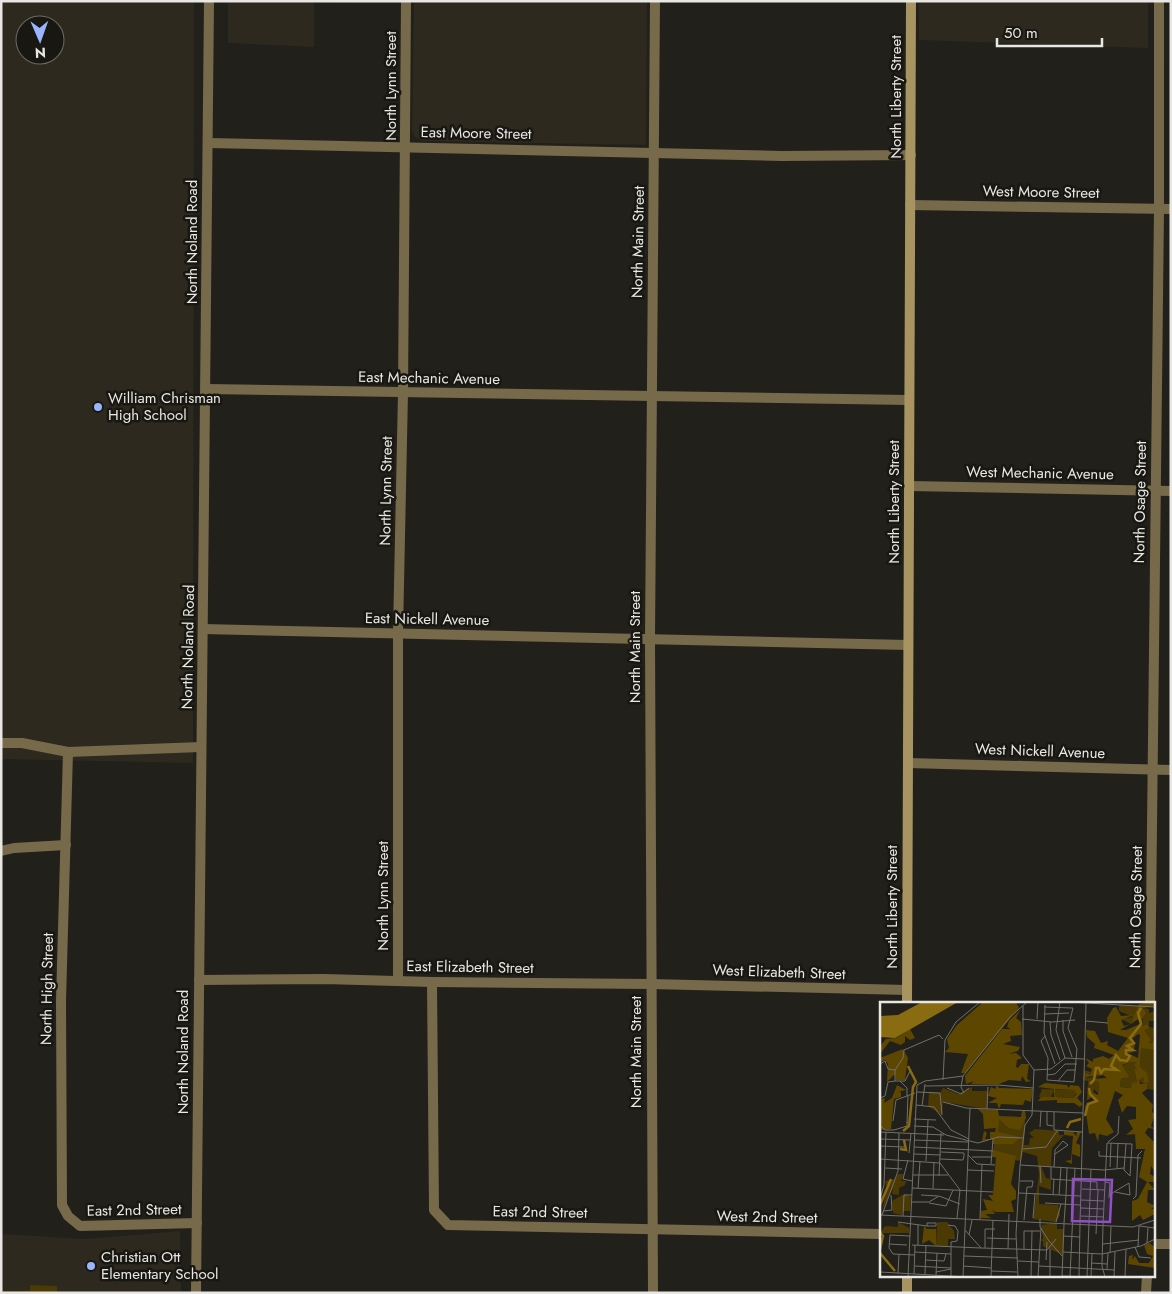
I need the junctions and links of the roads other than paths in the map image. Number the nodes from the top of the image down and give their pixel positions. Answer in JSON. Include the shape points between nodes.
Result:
{"nodes":[{"id":1,"x":209,"y":1,"type":"edge"},
{"id":2,"x":406,"y":1,"type":"edge"},
{"id":3,"x":655,"y":1,"type":"edge"},
{"id":4,"x":911,"y":1,"type":"edge"},
{"id":5,"x":1159,"y":1,"type":"edge"},
{"id":6,"x":208,"y":143,"type":"junction"},
{"id":7,"x":406,"y":147,"type":"junction"},
{"id":8,"x":654,"y":152,"type":"junction"},
{"id":9,"x":911,"y":155,"type":"junction"},
{"id":10,"x":910,"y":206,"type":"junction"},
{"id":11,"x":1158,"y":208,"type":"junction"},
{"id":12,"x":1171,"y":209,"type":"edge"},
{"id":13,"x":206,"y":389,"type":"junction"},
{"id":14,"x":403,"y":392,"type":"junction"},
{"id":15,"x":652,"y":396,"type":"junction"},
{"id":16,"x":909,"y":400,"type":"junction"},
{"id":17,"x":909,"y":486,"type":"junction"},
{"id":18,"x":1156,"y":490,"type":"junction"},
{"id":19,"x":1171,"y":491,"type":"edge"},
{"id":20,"x":203,"y":630,"type":"junction"},
{"id":21,"x":398,"y":633,"type":"junction"},
{"id":22,"x":650,"y":639,"type":"junction"},
{"id":23,"x":908,"y":645,"type":"junction"},
{"id":24,"x":1,"y":743,"type":"edge"},
{"id":25,"x":201,"y":747,"type":"junction"},
{"id":26,"x":68,"y":752,"type":"junction"},
{"id":27,"x":908,"y":763,"type":"junction"},
{"id":28,"x":1152,"y":769,"type":"junction"},
{"id":29,"x":1171,"y":770,"type":"edge"},
{"id":30,"x":66,"y":845,"type":"junction"},
{"id":31,"x":1,"y":852,"type":"edge"},
{"id":32,"x":199,"y":980,"type":"junction"},
{"id":33,"x":398,"y":981,"type":"junction"},
{"id":34,"x":432,"y":982,"type":"junction"},
{"id":35,"x":651,"y":984,"type":"junction"},
{"id":36,"x":907,"y":990,"type":"junction"},
{"id":37,"x":907,"y":1002,"type":"edge"},
{"id":38,"x":1150,"y":1002,"type":"edge"},
{"id":39,"x":74,"y":1221,"type":"joint"},
{"id":40,"x":197,"y":1224,"type":"junction"},
{"id":41,"x":652,"y":1229,"type":"junction"},
{"id":42,"x":880,"y":1234,"type":"edge"},
{"id":43,"x":1154,"y":1244,"type":"edge"},
{"id":44,"x":1171,"y":1244,"type":"edge"},
{"id":45,"x":907,"y":1276,"type":"edge"},
{"id":46,"x":1146,"y":1276,"type":"edge"},
{"id":47,"x":196,"y":1293,"type":"edge"},
{"id":48,"x":653,"y":1293,"type":"edge"},
{"id":49,"x":907,"y":1293,"type":"edge"},
{"id":50,"x":1146,"y":1293,"type":"edge"}],
"edges":[{"from":1,"to":6,"type":"street","name":"North Noland Road"},
{"from":2,"to":7,"type":"street","name":"North Lynn Street"},
{"from":3,"to":8,"type":"street","name":"North Main Street"},
{"from":4,"to":9,"type":"main road","name":"North Liberty Street"},
{"from":5,"to":11,"type":"street","name":"North Osage Street"},
{"from":6,"to":7,"type":"street","name":"East Moore Street"},
{"from":6,"to":13,"type":"street","name":"North Noland Road"},
{"from":7,"to":8,"type":"street","name":"East Moore Street"},
{"from":7,"to":14,"type":"street","name":"North Lynn Street"},
{"from":8,"to":9,"type":"street","via":[[782,156]]},
{"from":8,"to":15,"type":"street","name":"North Main Street"},
{"from":9,"to":10,"type":"main road","name":"North Liberty Street"},
{"from":10,"to":11,"type":"street","name":"West Moore Street"},
{"from":10,"to":16,"type":"main road","name":"North Liberty Street"},
{"from":11,"to":12,"type":"street","name":"West Moore Street"},
{"from":11,"to":18,"type":"street","name":"North Osage Street"},
{"from":13,"to":14,"type":"street","name":"East Mechanic Avenue"},
{"from":13,"to":20,"type":"street","name":"North Noland Road"},
{"from":14,"to":15,"type":"street","name":"East Mechanic Avenue"},
{"from":14,"to":21,"type":"street","name":"North Lynn Street"},
{"from":15,"to":16,"type":"street"},
{"from":15,"to":22,"type":"street","name":"North Main Street"},
{"from":16,"to":17,"type":"main road","name":"North Liberty Street"},
{"from":17,"to":18,"type":"street","name":"West Mechanic Avenue"},
{"from":17,"to":23,"type":"main road","name":"North Liberty Street"},
{"from":18,"to":19,"type":"street","name":"West Mechanic Avenue"},
{"from":18,"to":28,"type":"street","name":"North Osage Street"},
{"from":20,"to":21,"type":"street","name":"East Nickell Avenue"},
{"from":20,"to":25,"type":"street","name":"North Noland Road"},
{"from":21,"to":22,"type":"street","name":"East Nickell Avenue"},
{"from":21,"to":33,"type":"street","name":"North Lynn Street"},
{"from":22,"to":23,"type":"street"},
{"from":22,"to":35,"type":"street","name":"North Main Street"},
{"from":23,"to":27,"type":"main road","name":"North Liberty Street"},
{"from":24,"to":26,"type":"street","via":[[22,743]]},
{"from":25,"to":26,"type":"street"},
{"from":25,"to":32,"type":"street","name":"North Noland Road"},
{"from":26,"to":30,"type":"street","name":"North High Street"},
{"from":27,"to":28,"type":"street","name":"West Nickell Avenue"},
{"from":27,"to":36,"type":"main road","name":"North Liberty Street"},
{"from":28,"to":29,"type":"street","name":"West Nickell Avenue"},
{"from":28,"to":38,"type":"street","name":"North Osage Street"},
{"from":30,"to":31,"type":"street","via":[[14,848]]},
{"from":30,"to":39,"type":"street","name":"North High Street","via":[[61,1001],[62,1205]]},
{"from":32,"to":33,"type":"street","name":"East Elizabeth Street"},
{"from":32,"to":40,"type":"street","name":"North Noland Road"},
{"from":33,"to":34,"type":"street","name":"East Elizabeth Street"},
{"from":34,"to":35,"type":"street","name":"East Elizabeth Street"},
{"from":34,"to":41,"type":"street","name":"East 2nd Street","via":[[434,1210],[448,1225]]},
{"from":35,"to":36,"type":"street","name":"West Elizabeth Street"},
{"from":35,"to":41,"type":"street","name":"North Main Street"},
{"from":36,"to":37,"type":"main road","name":"North Liberty Street"},
{"from":39,"to":40,"type":"street","name":"East 2nd Street","via":[[80,1226]]},
{"from":40,"to":47,"type":"street","name":"North Noland Road"},
{"from":41,"to":42,"type":"street","name":"West 2nd Street"},
{"from":41,"to":48,"type":"street","name":"North Main Street"},
{"from":43,"to":44,"type":"street"},
{"from":45,"to":49,"type":"main road"},
{"from":46,"to":50,"type":"street"}]}
